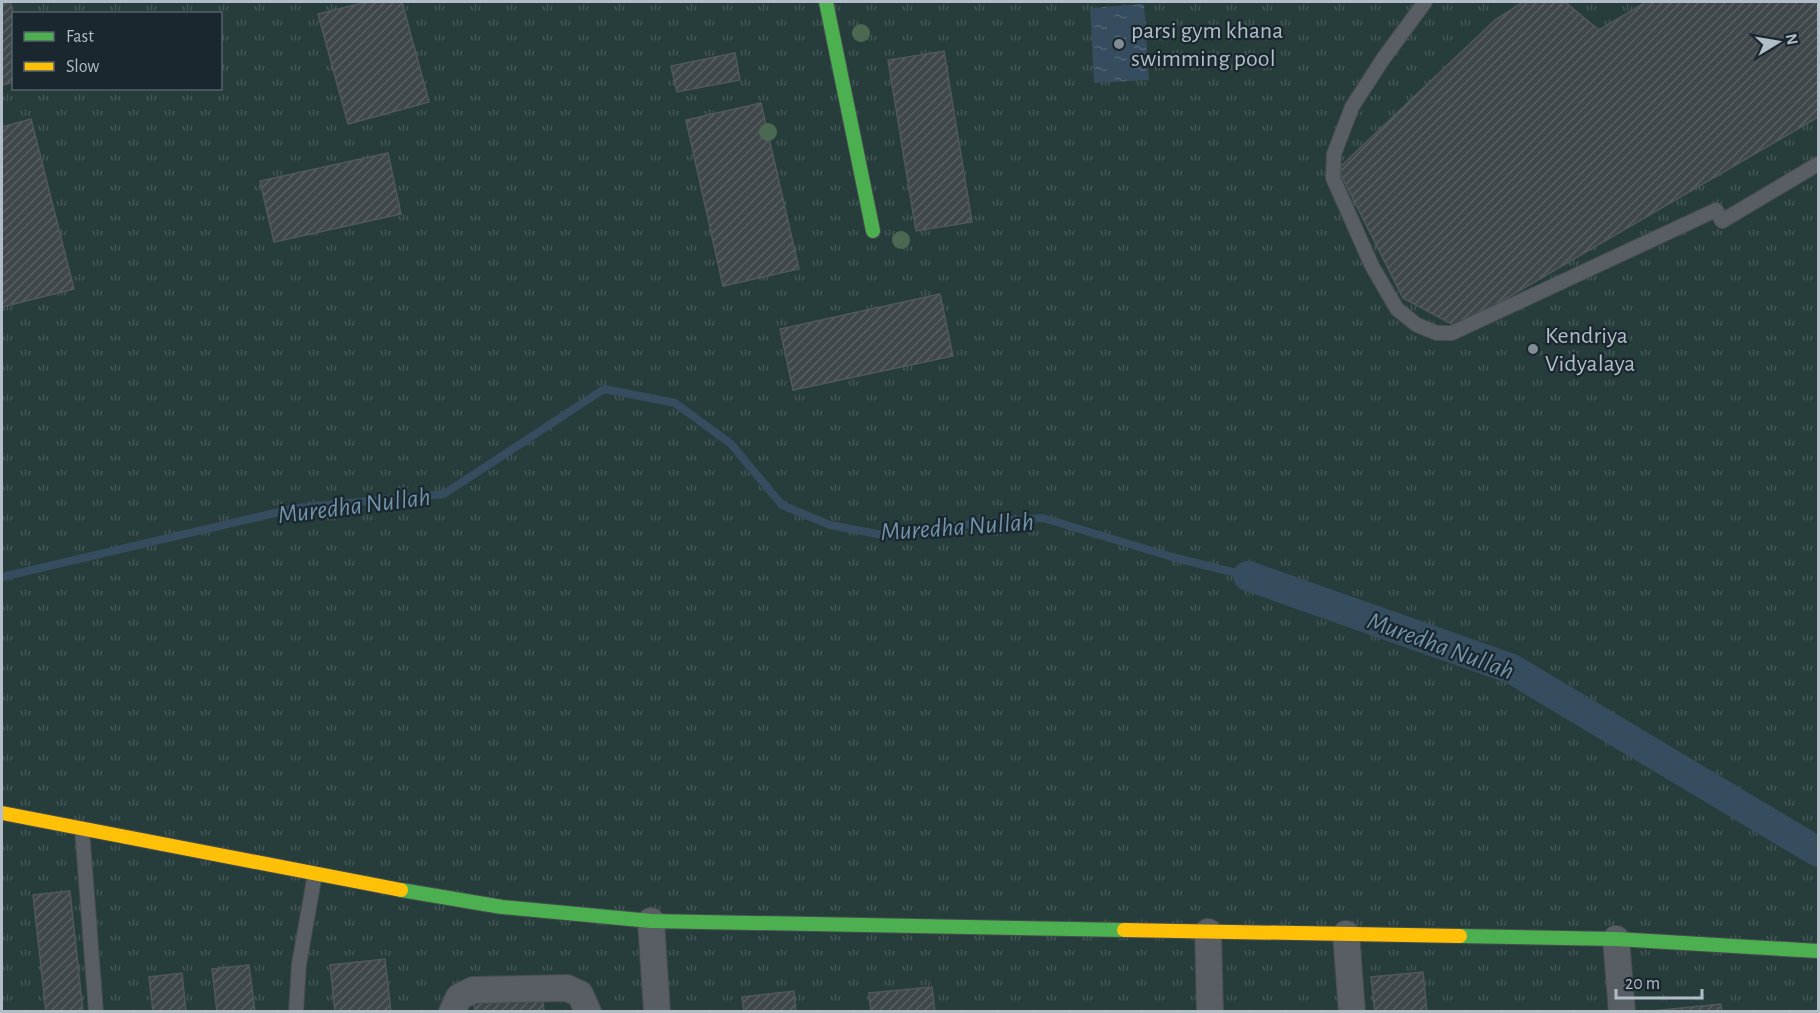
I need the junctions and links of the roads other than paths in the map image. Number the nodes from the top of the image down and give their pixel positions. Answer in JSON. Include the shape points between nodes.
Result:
{"nodes":[{"id":1,"x":826,"y":2,"type":"edge"},
{"id":2,"x":1425,"y":2,"type":"edge"},
{"id":3,"x":1818,"y":164,"type":"edge"},
{"id":4,"x":873,"y":231,"type":"dead end"},
{"id":5,"x":2,"y":813,"type":"edge"},
{"id":6,"x":81,"y":829,"type":"junction"},
{"id":7,"x":315,"y":873,"type":"junction"},
{"id":8,"x":651,"y":921,"type":"junction"},
{"id":9,"x":1208,"y":932,"type":"junction"},
{"id":10,"x":1346,"y":934,"type":"junction"},
{"id":11,"x":1616,"y":939,"type":"junction"},
{"id":12,"x":1818,"y":951,"type":"edge"},
{"id":13,"x":96,"y":1011,"type":"edge"},
{"id":14,"x":296,"y":1011,"type":"edge"},
{"id":15,"x":452,"y":1011,"type":"edge"},
{"id":16,"x":588,"y":1011,"type":"edge"},
{"id":17,"x":657,"y":1011,"type":"edge"},
{"id":18,"x":1210,"y":1011,"type":"edge"},
{"id":19,"x":1352,"y":1011,"type":"edge"},
{"id":20,"x":1622,"y":1011,"type":"edge"}],
"edges":[{"from":1,"to":4,"type":"street"},
{"from":2,"to":3,"type":"lane","via":[[1352,107],[1334,154],[1332,178],[1372,266],[1397,309],[1417,325],[1437,333],[1452,333],[1716,210],[1722,221]]},
{"from":5,"to":6,"type":"street"},
{"from":6,"to":7,"type":"street"},
{"from":6,"to":13,"type":"lane"},
{"from":7,"to":8,"type":"street","via":[[502,907]]},
{"from":7,"to":14,"type":"lane","via":[[298,964]]},
{"from":8,"to":9,"type":"street"},
{"from":8,"to":17,"type":"street"},
{"from":9,"to":10,"type":"street"},
{"from":9,"to":18,"type":"street"},
{"from":10,"to":11,"type":"street"},
{"from":10,"to":19,"type":"street"},
{"from":11,"to":12,"type":"street"},
{"from":11,"to":20,"type":"street"},
{"from":15,"to":16,"type":"street","via":[[459,997],[473,990],[567,988],[580,994]]}]}
